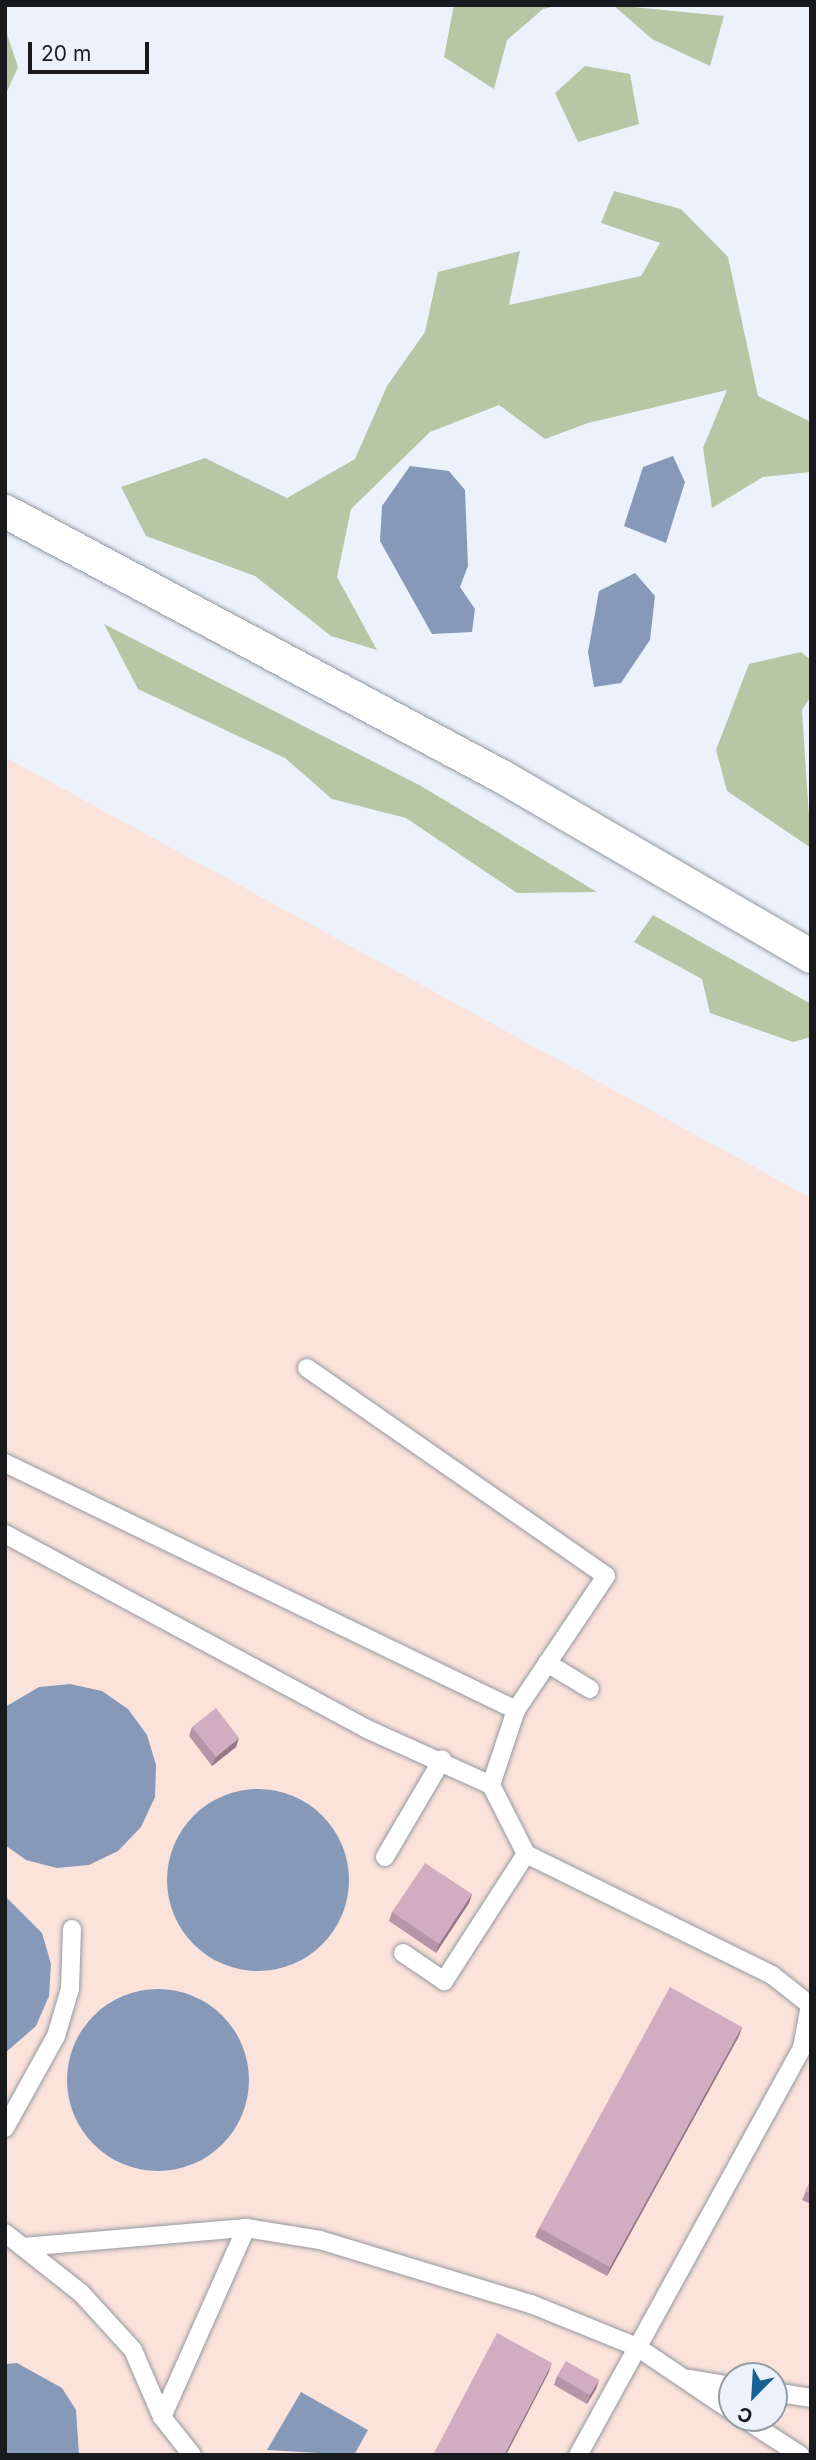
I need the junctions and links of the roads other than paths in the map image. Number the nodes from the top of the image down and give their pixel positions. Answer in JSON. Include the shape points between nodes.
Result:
{"nodes":[{"id":1,"x":5,"y":511,"type":"edge"},
{"id":2,"x":811,"y":956,"type":"edge"},
{"id":3,"x":307,"y":1368,"type":"dead end"},
{"id":4,"x":5,"y":1464,"type":"edge"},
{"id":5,"x":5,"y":1534,"type":"edge"},
{"id":6,"x":547,"y":1662,"type":"junction"},
{"id":7,"x":590,"y":1689,"type":"dead end"},
{"id":8,"x":516,"y":1710,"type":"junction"},
{"id":9,"x":442,"y":1760,"type":"junction"},
{"id":10,"x":491,"y":1785,"type":"junction"},
{"id":11,"x":526,"y":1854,"type":"junction"},
{"id":12,"x":385,"y":1857,"type":"dead end"},
{"id":13,"x":72,"y":1929,"type":"dead end"},
{"id":14,"x":403,"y":1953,"type":"dead end"},
{"id":15,"x":5,"y":2128,"type":"edge"},
{"id":16,"x":246,"y":2228,"type":"junction"},
{"id":17,"x":5,"y":2233,"type":"edge"},
{"id":18,"x":23,"y":2247,"type":"junction"},
{"id":19,"x":637,"y":2347,"type":"junction"},
{"id":20,"x":682,"y":2378,"type":"junction"},
{"id":21,"x":718,"y":2384,"type":"edge"},
{"id":22,"x":788,"y":2394,"type":"edge"},
{"id":23,"x":811,"y":2398,"type":"edge"},
{"id":24,"x":718,"y":2402,"type":"edge"},
{"id":25,"x":162,"y":2417,"type":"junction"},
{"id":26,"x":765,"y":2432,"type":"edge"},
{"id":27,"x":192,"y":2455,"type":"edge"},
{"id":28,"x":578,"y":2455,"type":"edge"},
{"id":29,"x":800,"y":2455,"type":"edge"}],
"edges":[{"from":1,"to":2,"type":"street","via":[[505,778]]},
{"from":3,"to":6,"type":"lane","via":[[600,1567],[606,1576],[601,1587]]},
{"from":4,"to":8,"type":"lane"},
{"from":5,"to":9,"type":"lane","via":[[367,1729]]},
{"from":6,"to":7,"type":"lane"},
{"from":6,"to":8,"type":"lane"},
{"from":8,"to":10,"type":"lane"},
{"from":9,"to":10,"type":"lane"},
{"from":9,"to":12,"type":"lane"},
{"from":10,"to":11,"type":"lane"},
{"from":11,"to":14,"type":"lane","via":[[444,1980]]},
{"from":11,"to":19,"type":"lane","via":[[772,1975],[810,2005],[802,2048]]},
{"from":13,"to":15,"type":"lane","via":[[70,1989],[56,2036]]},
{"from":16,"to":18,"type":"lane"},
{"from":16,"to":19,"type":"lane","via":[[320,2240],[531,2304]]},
{"from":16,"to":25,"type":"lane"},
{"from":17,"to":18,"type":"lane"},
{"from":18,"to":25,"type":"lane","via":[[81,2293],[133,2350]]},
{"from":19,"to":20,"type":"lane"},
{"from":19,"to":28,"type":"lane"},
{"from":20,"to":21,"type":"lane"},
{"from":20,"to":24,"type":"lane"},
{"from":22,"to":23,"type":"lane"},
{"from":25,"to":27,"type":"lane"},
{"from":26,"to":29,"type":"lane"}]}
